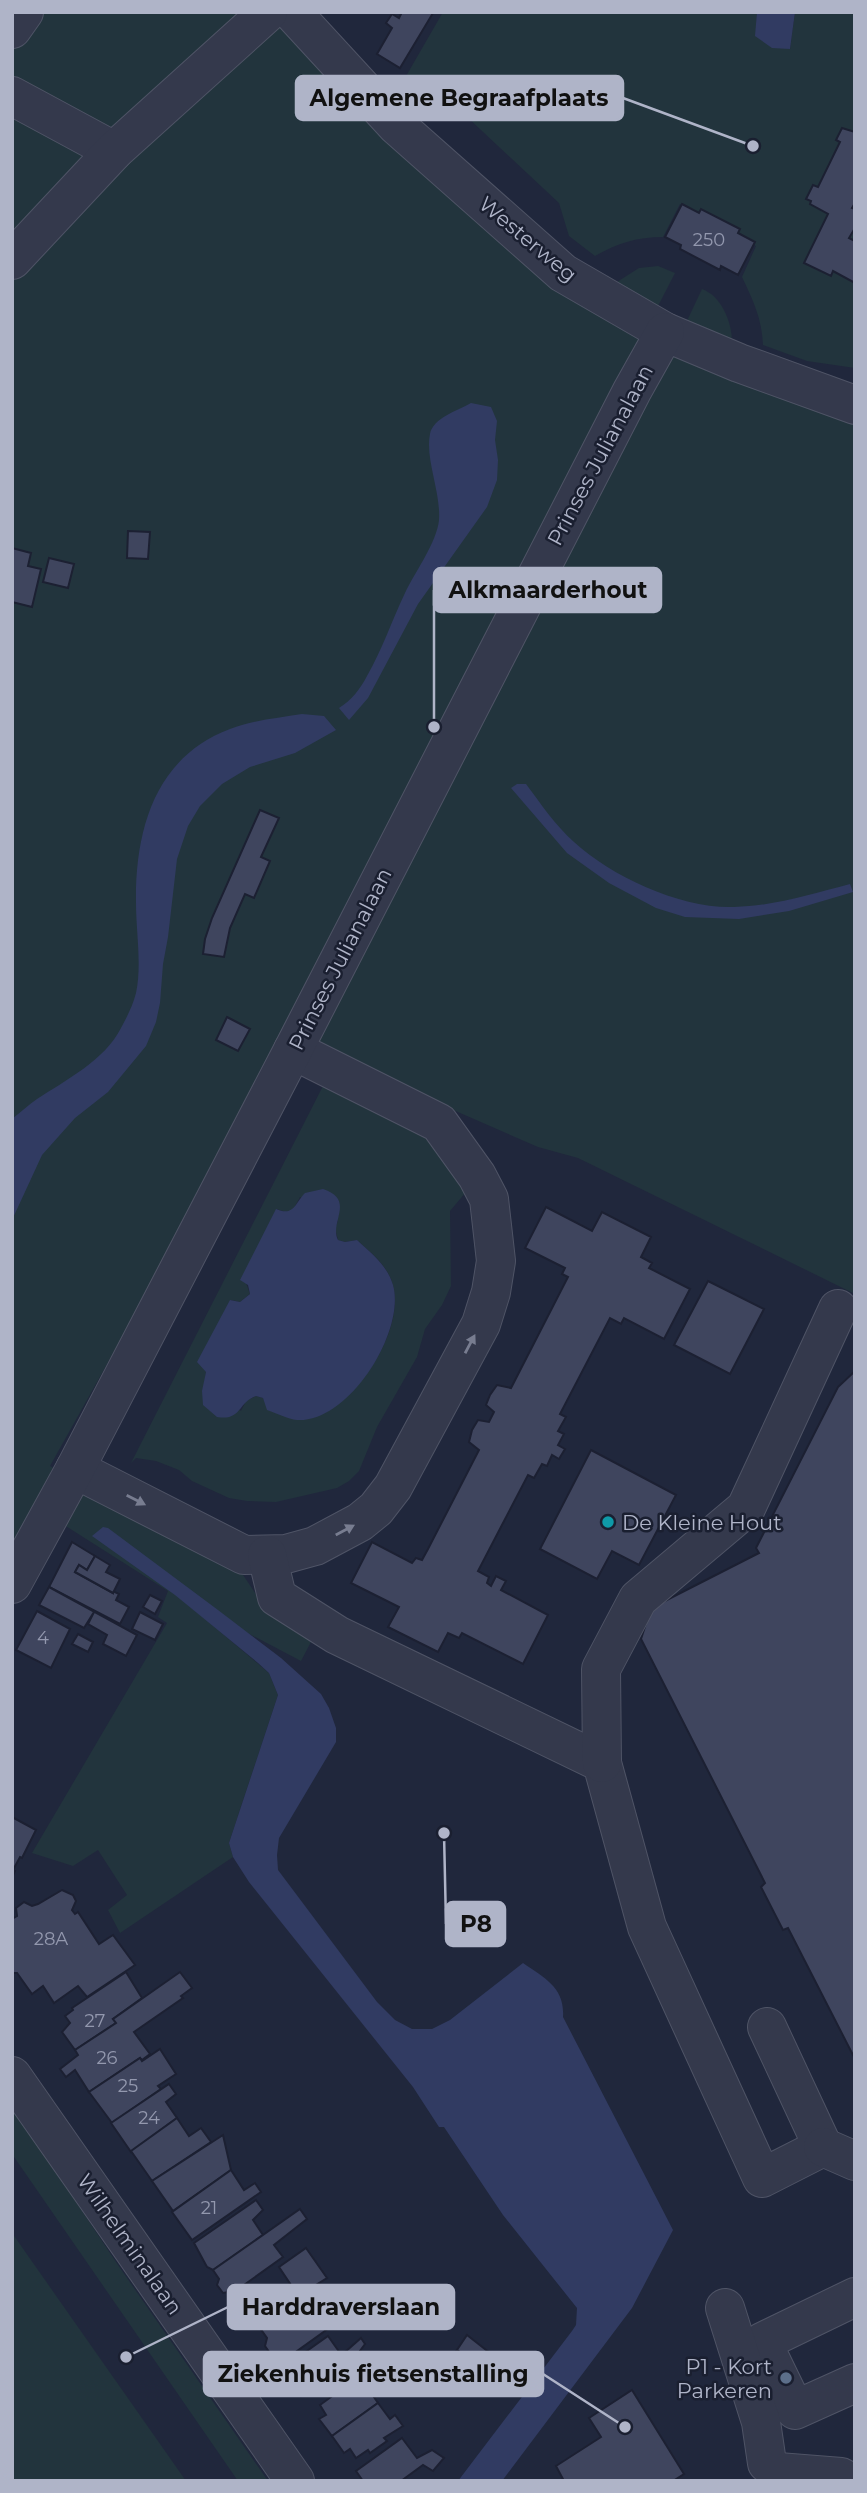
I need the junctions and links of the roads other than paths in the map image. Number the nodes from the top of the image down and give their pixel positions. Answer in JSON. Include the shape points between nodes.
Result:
{"nodes":[{"id":1,"x":24,"y":12,"type":"edge"},
{"id":2,"x":268,"y":12,"type":"edge"},
{"id":3,"x":292,"y":12,"type":"edge"},
{"id":4,"x":12,"y":29,"type":"edge"},
{"id":5,"x":12,"y":96,"type":"edge"},
{"id":6,"x":114,"y":151,"type":"junction"},
{"id":7,"x":12,"y":260,"type":"edge"},
{"id":8,"x":665,"y":332,"type":"junction"},
{"id":9,"x":855,"y":405,"type":"edge"},
{"id":10,"x":293,"y":1050,"type":"junction"},
{"id":11,"x":838,"y":1309,"type":"dead end"},
{"id":12,"x":75,"y":1469,"type":"junction"},
{"id":13,"x":267,"y":1555,"type":"junction"},
{"id":14,"x":12,"y":1584,"type":"edge"},
{"id":15,"x":602,"y":1763,"type":"junction"},
{"id":16,"x":767,"y":2027,"type":"dead end"},
{"id":17,"x":12,"y":2076,"type":"edge"},
{"id":18,"x":839,"y":2154,"type":"edge"},
{"id":19,"x":855,"y":2297,"type":"edge"},
{"id":20,"x":725,"y":2308,"type":"dead end"},
{"id":21,"x":855,"y":2383,"type":"edge"},
{"id":22,"x":295,"y":2481,"type":"edge"},
{"id":23,"x":847,"y":2481,"type":"edge"}],
"edges":[{"from":1,"to":4,"type":"street"},
{"from":2,"to":6,"type":"street"},
{"from":3,"to":8,"type":"street","name":"Westerweg","via":[[397,125],[564,273]]},
{"from":5,"to":6,"type":"street"},
{"from":6,"to":7,"type":"street"},
{"from":8,"to":9,"type":"street","name":"Westerweg"},
{"from":8,"to":10,"type":"street","name":"Prinses Julianalaan"},
{"from":10,"to":12,"type":"street","name":"Prinses Julianalaan"},
{"from":13,"to":10,"type":"street","one_way":true,"via":[[314,1546],[360,1522],[393,1487],[481,1324],[496,1261],[489,1199],[439,1123]]},
{"from":11,"to":15,"type":"street","via":[[746,1508],[638,1599],[601,1668]]},
{"from":12,"to":13,"type":"street","one_way":true,"via":[[244,1555]]},
{"from":12,"to":14,"type":"street","name":"Prinses Julianalaan"},
{"from":13,"to":15,"type":"street","via":[[277,1597],[337,1635]]},
{"from":15,"to":18,"type":"street","via":[[646,1927],[762,2178]]},
{"from":16,"to":18,"type":"street"},
{"from":17,"to":22,"type":"street","name":"Wilhelminalaan"},
{"from":19,"to":21,"type":"street","via":[[762,2342],[794,2410]]},
{"from":20,"to":23,"type":"street","via":[[761,2422],[767,2463],[778,2472]]}]}
